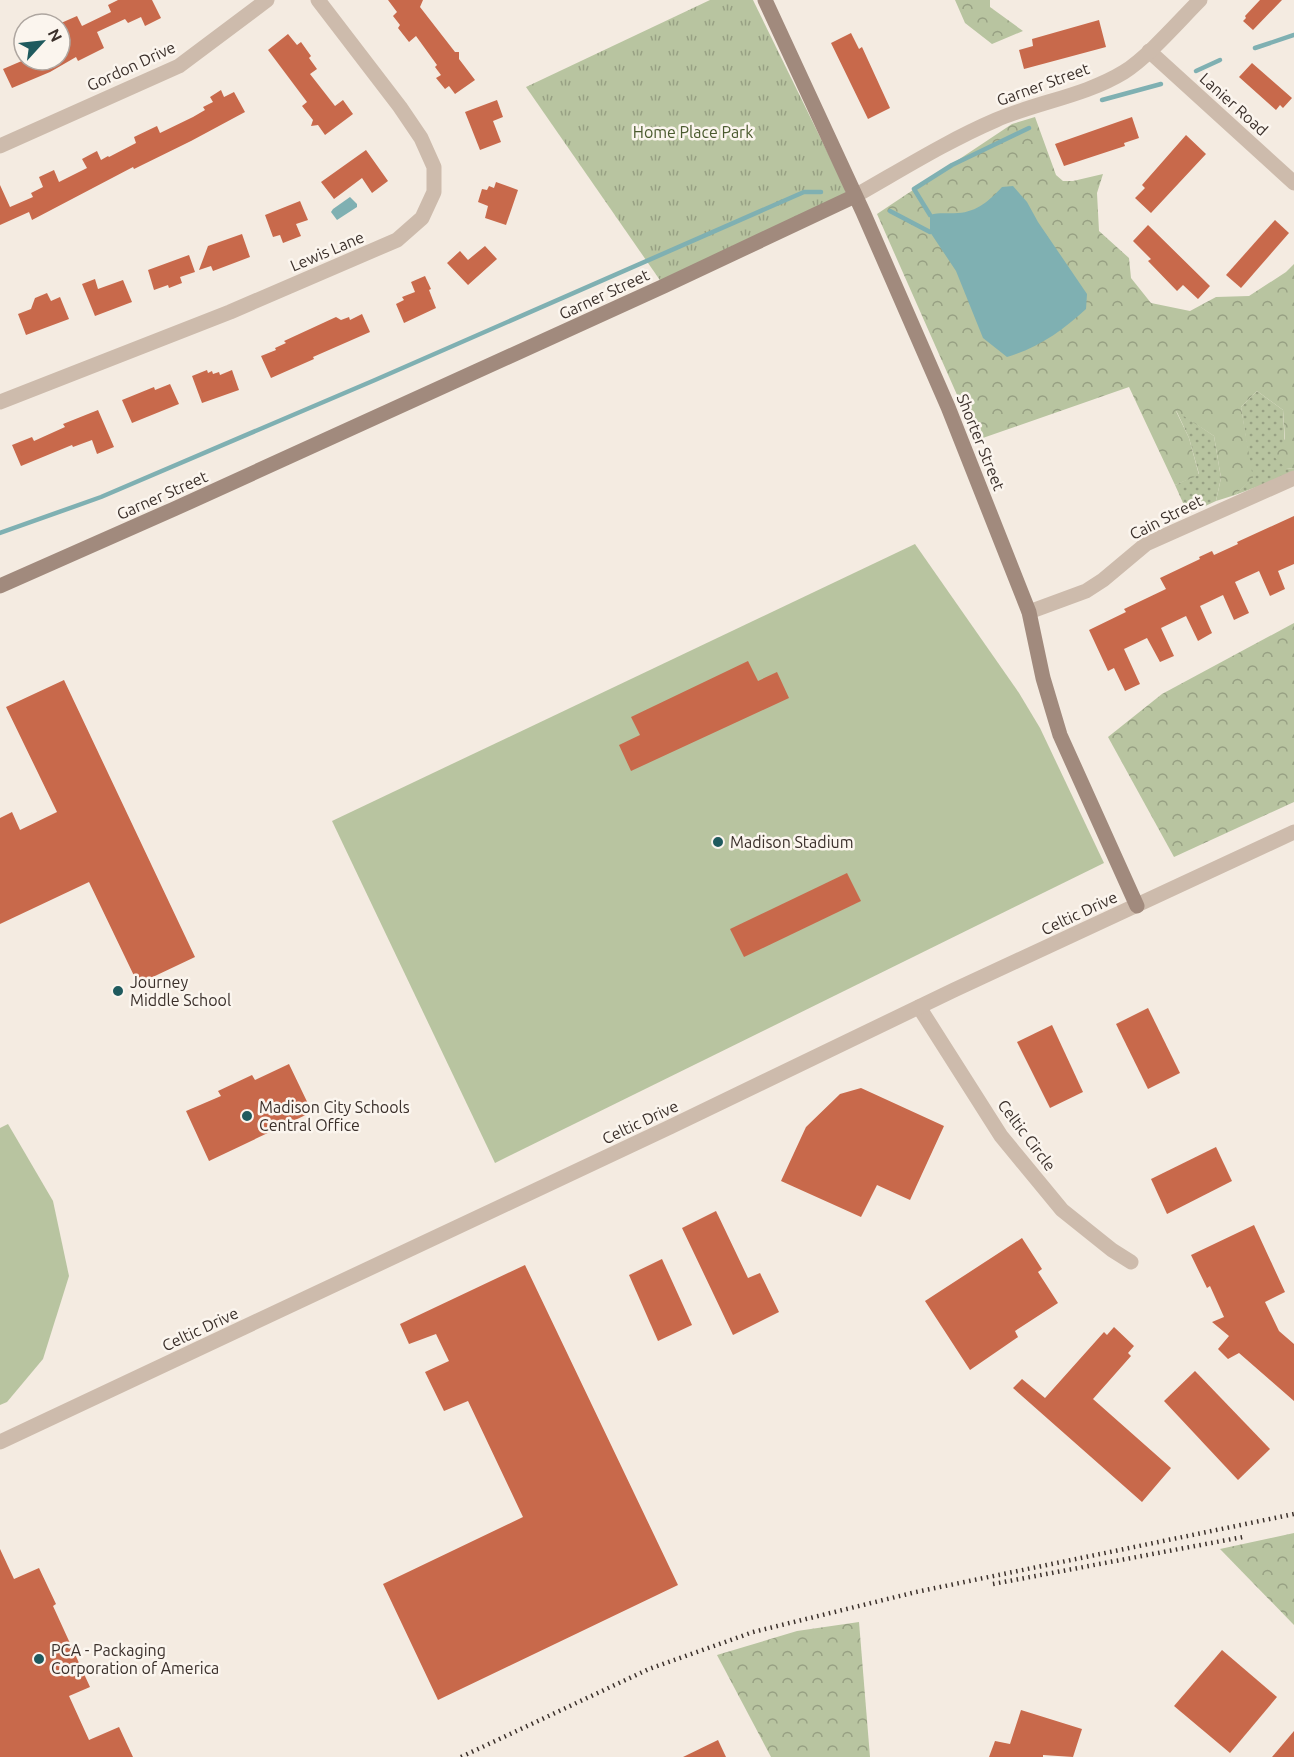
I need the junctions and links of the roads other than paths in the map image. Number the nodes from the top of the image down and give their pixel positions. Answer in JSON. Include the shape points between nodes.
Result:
{"nodes":[{"id":1,"x":267,"y":0,"type":"edge"},
{"id":2,"x":318,"y":0,"type":"edge"},
{"id":3,"x":765,"y":0,"type":"edge"},
{"id":4,"x":1200,"y":0,"type":"edge"},
{"id":5,"x":1149,"y":51,"type":"junction"},
{"id":6,"x":0,"y":146,"type":"edge"},
{"id":7,"x":1294,"y":183,"type":"edge"},
{"id":8,"x":855,"y":196,"type":"junction"},
{"id":9,"x":0,"y":402,"type":"edge"},
{"id":10,"x":1294,"y":478,"type":"edge"},
{"id":11,"x":0,"y":586,"type":"edge"},
{"id":12,"x":1029,"y":612,"type":"junction"},
{"id":13,"x":1294,"y":832,"type":"edge"},
{"id":14,"x":1137,"y":906,"type":"junction"},
{"id":15,"x":919,"y":1007,"type":"junction"},
{"id":16,"x":1131,"y":1262,"type":"dead end"},
{"id":17,"x":0,"y":1442,"type":"edge"}],
"edges":[{"from":1,"to":6,"type":"street","name":"Gordon Drive","via":[[179,66]]},
{"from":2,"to":9,"type":"street","name":"Lewis Lane","via":[[421,138],[434,167],[434,192],[422,218],[397,240],[230,312]]},
{"from":3,"to":8,"type":"street","name":"Shorter Street"},
{"from":4,"to":5,"type":"street","name":"Garner Street"},
{"from":5,"to":7,"type":"street","name":"Lanier Road"},
{"from":5,"to":8,"type":"street","name":"Garner Street","via":[[1124,72],[997,119]]},
{"from":8,"to":11,"type":"street","name":"Garner Street"},
{"from":8,"to":12,"type":"street","name":"Shorter Street","via":[[948,407]]},
{"from":10,"to":12,"type":"street","name":"Cain Street","via":[[1146,544],[1086,591]]},
{"from":12,"to":14,"type":"street","name":"Shorter Street","via":[[1060,735]]},
{"from":13,"to":14,"type":"street","name":"Celtic Drive"},
{"from":14,"to":15,"type":"street","name":"Celtic Drive"},
{"from":15,"to":16,"type":"street","name":"Celtic Circle","via":[[1001,1136],[1062,1210]]},
{"from":15,"to":17,"type":"street","name":"Celtic Drive"}]}
